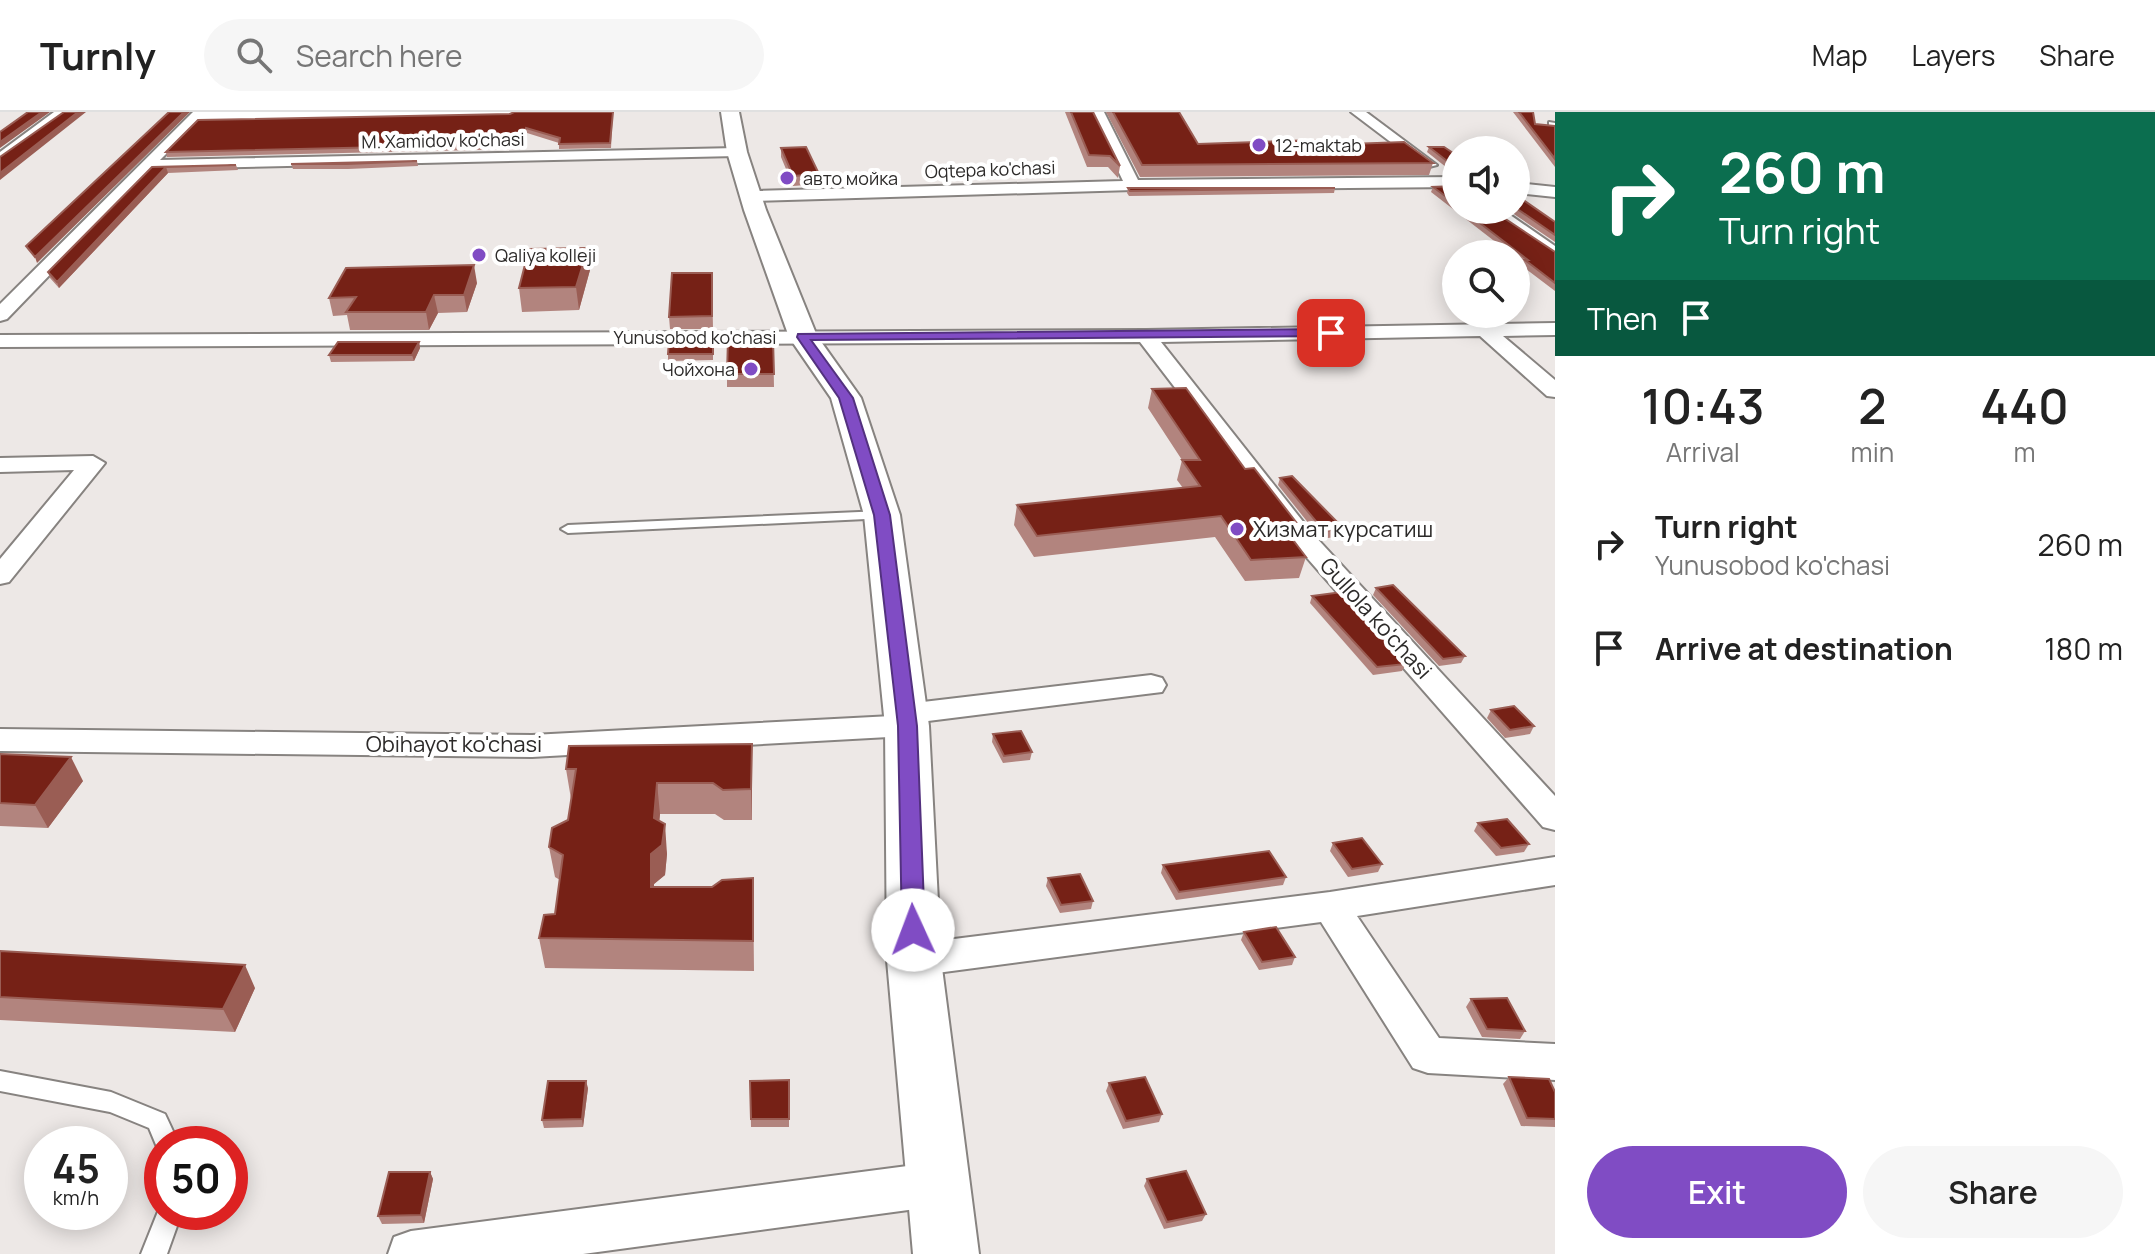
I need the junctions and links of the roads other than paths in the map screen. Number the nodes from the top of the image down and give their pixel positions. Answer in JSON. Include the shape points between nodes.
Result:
{"nodes":[{"id":1,"x":62,"y":112,"type":"edge"},
{"id":2,"x":511,"y":112,"type":"edge"},
{"id":3,"x":730,"y":112,"type":"edge"},
{"id":4,"x":1097,"y":112,"type":"edge"},
{"id":5,"x":1358,"y":112,"type":"edge"},
{"id":6,"x":197,"y":115,"type":"edge"},
{"id":7,"x":737,"y":152,"type":"junction"},
{"id":8,"x":0,"y":159,"type":"edge"},
{"id":9,"x":150,"y":165,"type":"junction"},
{"id":10,"x":1442,"y":173,"type":"edge"},
{"id":11,"x":1442,"y":182,"type":"edge"},
{"id":12,"x":1133,"y":185,"type":"junction"},
{"id":13,"x":1530,"y":189,"type":"edge"},
{"id":14,"x":1555,"y":192,"type":"edge"},
{"id":15,"x":752,"y":196,"type":"junction"},
{"id":16,"x":1513,"y":224,"type":"edge"},
{"id":17,"x":1555,"y":254,"type":"edge"},
{"id":18,"x":0,"y":315,"type":"edge"},
{"id":19,"x":1555,"y":329,"type":"edge"},
{"id":20,"x":1485,"y":330,"type":"junction"},
{"id":21,"x":1146,"y":336,"type":"junction"},
{"id":22,"x":803,"y":337,"type":"junction"},
{"id":23,"x":0,"y":341,"type":"edge"},
{"id":24,"x":1555,"y":391,"type":"edge"},
{"id":25,"x":0,"y":465,"type":"edge"},
{"id":26,"x":882,"y":515,"type":"junction"},
{"id":27,"x":568,"y":529,"type":"dead end"},
{"id":28,"x":0,"y":576,"type":"edge"},
{"id":29,"x":1151,"y":685,"type":"dead end"},
{"id":30,"x":906,"y":720,"type":"junction"},
{"id":31,"x":0,"y":740,"type":"edge"},
{"id":32,"x":1555,"y":818,"type":"edge"},
{"id":33,"x":1555,"y":871,"type":"edge"},
{"id":34,"x":1330,"y":906,"type":"junction"},
{"id":35,"x":914,"y":960,"type":"junction"},
{"id":36,"x":1555,"y":1062,"type":"edge"},
{"id":37,"x":0,"y":1081,"type":"edge"},
{"id":38,"x":159,"y":1126,"type":"edge"},
{"id":39,"x":938,"y":1184,"type":"junction"},
{"id":40,"x":163,"y":1230,"type":"edge"},
{"id":41,"x":154,"y":1254,"type":"edge"},
{"id":42,"x":411,"y":1254,"type":"edge"},
{"id":43,"x":946,"y":1254,"type":"edge"},
{"id":44,"x":964,"y":1254,"type":"edge"}],
"edges":[{"from":1,"to":8,"type":"street"},
{"from":2,"to":6,"type":"street"},
{"from":3,"to":7,"type":"main road"},
{"from":4,"to":12,"type":"street"},
{"from":5,"to":10,"type":"street"},
{"from":6,"to":9,"type":"street"},
{"from":7,"to":9,"type":"street","name":"M. Xamidov ko'chasi"},
{"from":7,"to":15,"type":"main road"},
{"from":9,"to":18,"type":"street"},
{"from":11,"to":12,"type":"street","name":"Oqtepa ko'chasi"},
{"from":12,"to":15,"type":"street","name":"Oqtepa ko'chasi"},
{"from":13,"to":14,"type":"street"},
{"from":15,"to":22,"type":"main road"},
{"from":16,"to":17,"type":"street"},
{"from":19,"to":20,"type":"street","name":"Yunusobod ko'chasi"},
{"from":20,"to":21,"type":"street","name":"Yunusobod ko'chasi"},
{"from":20,"to":24,"type":"street"},
{"from":21,"to":22,"type":"street","name":"Yunusobod ko'chasi"},
{"from":21,"to":32,"type":"street","name":"Gullola ko'chasi","via":[[1303,538]]},
{"from":22,"to":23,"type":"street","name":"Yunusobod ko'chasi"},
{"from":22,"to":26,"type":"main road","via":[[846,398]]},
{"from":25,"to":28,"type":"street","via":[[93,463]]},
{"from":26,"to":27,"type":"lane"},
{"from":26,"to":30,"type":"main road"},
{"from":29,"to":30,"type":"street","name":"Obihayot ko'chasi"},
{"from":30,"to":31,"type":"street","name":"Obihayot ko'chasi","via":[[532,746]]},
{"from":30,"to":35,"type":"main road"},
{"from":33,"to":34,"type":"street"},
{"from":34,"to":35,"type":"street"},
{"from":34,"to":36,"type":"street","via":[[1428,1055]]},
{"from":35,"to":39,"type":"main road"},
{"from":37,"to":38,"type":"lane","via":[[111,1102]]},
{"from":39,"to":42,"type":"street"},
{"from":39,"to":43,"type":"main road"},
{"from":39,"to":44,"type":"main road"},
{"from":40,"to":41,"type":"lane"}]}
